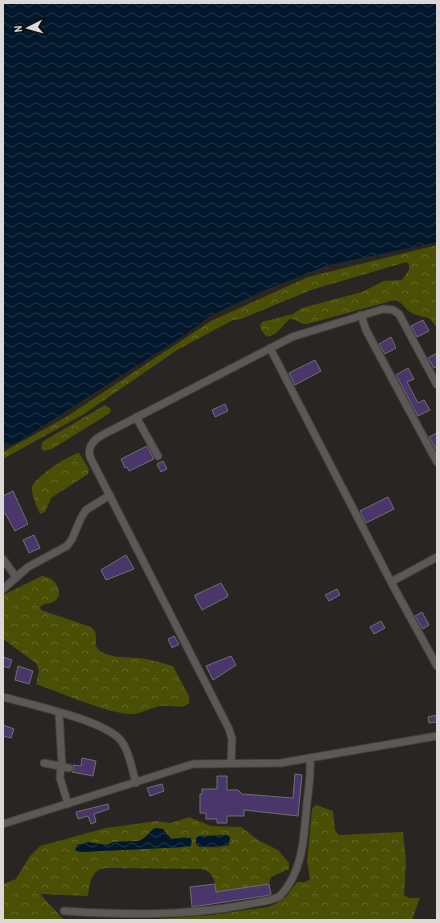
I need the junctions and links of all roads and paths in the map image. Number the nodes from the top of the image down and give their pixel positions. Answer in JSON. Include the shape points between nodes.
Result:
{"nodes":[{"id":1,"x":361,"y":315,"type":"junction"},
{"id":2,"x":270,"y":348,"type":"junction"},
{"id":3,"x":437,"y":385,"type":"edge"},
{"id":4,"x":136,"y":417,"type":"junction"},
{"id":5,"x":158,"y":456,"type":"dead end"},
{"id":6,"x":437,"y":462,"type":"edge"},
{"id":7,"x":110,"y":495,"type":"junction"},
{"id":8,"x":437,"y":557,"type":"edge"},
{"id":9,"x":3,"y":559,"type":"edge"},
{"id":10,"x":16,"y":577,"type":"junction"},
{"id":11,"x":391,"y":582,"type":"junction"},
{"id":12,"x":3,"y":589,"type":"edge"},
{"id":13,"x":434,"y":654,"type":"edge"},
{"id":14,"x":437,"y":666,"type":"edge"},
{"id":15,"x":3,"y":697,"type":"edge"},
{"id":16,"x":60,"y":713,"type":"junction"},
{"id":17,"x":437,"y":736,"type":"edge"},
{"id":18,"x":310,"y":758,"type":"junction"},
{"id":19,"x":231,"y":763,"type":"junction"},
{"id":20,"x":44,"y":764,"type":"dead end"},
{"id":21,"x":64,"y":767,"type":"junction"},
{"id":22,"x":136,"y":782,"type":"junction"},
{"id":23,"x":68,"y":804,"type":"junction"},
{"id":24,"x":3,"y":824,"type":"edge"},
{"id":25,"x":64,"y":911,"type":"dead end"}],
"edges":[{"from":1,"to":2,"type":"lane","via":[[300,334]]},
{"from":1,"to":3,"type":"lane","via":[[383,309],[397,313]]},
{"from":1,"to":6,"type":"lane","via":[[366,330]]},
{"from":2,"to":4,"type":"lane"},
{"from":2,"to":11,"type":"lane"},
{"from":4,"to":5,"type":"lane"},
{"from":4,"to":7,"type":"lane","via":[[97,438],[90,446],[90,457]]},
{"from":7,"to":10,"type":"lane","via":[[86,510],[67,546],[28,567]]},
{"from":7,"to":19,"type":"lane","via":[[229,728],[232,741]]},
{"from":8,"to":11,"type":"lane"},
{"from":9,"to":10,"type":"lane"},
{"from":10,"to":12,"type":"lane"},
{"from":11,"to":13,"type":"lane"},
{"from":13,"to":14,"type":"lane"},
{"from":15,"to":16,"type":"lane"},
{"from":16,"to":21,"type":"lane"},
{"from":16,"to":22,"type":"lane","via":[[101,727],[117,736],[126,749]]},
{"from":17,"to":18,"type":"lane"},
{"from":18,"to":19,"type":"lane","via":[[273,764]]},
{"from":18,"to":25,"type":"lane","via":[[302,854],[292,878],[278,897],[195,912],[118,915]]},
{"from":19,"to":22,"type":"lane","via":[[193,764]]},
{"from":20,"to":21,"type":"lane"},
{"from":21,"to":23,"type":"lane","via":[[60,778]]},
{"from":22,"to":23,"type":"lane"},
{"from":23,"to":24,"type":"lane"}]}
